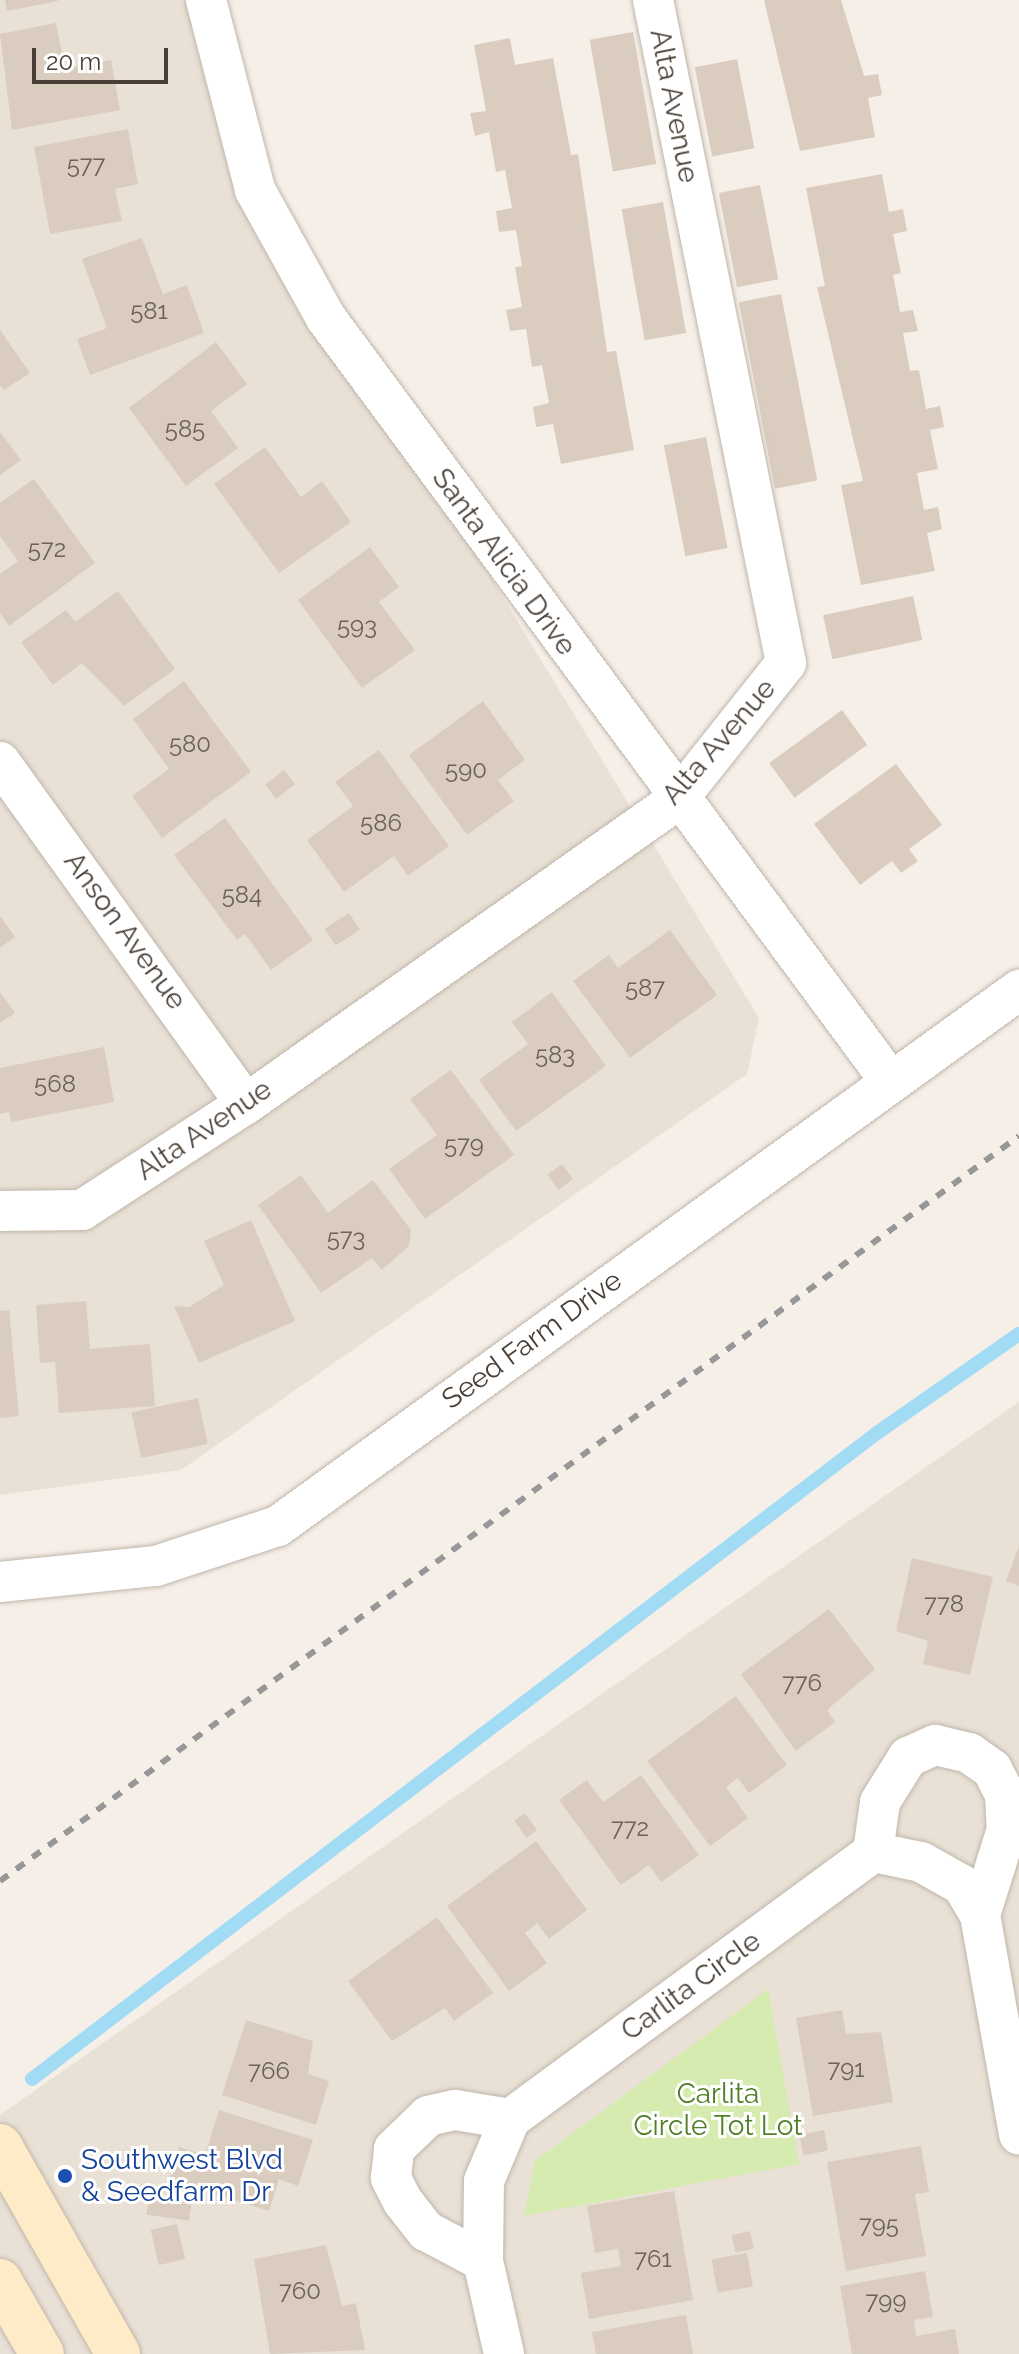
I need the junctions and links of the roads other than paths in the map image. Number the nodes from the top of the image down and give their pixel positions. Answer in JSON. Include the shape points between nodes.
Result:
{"nodes":[{"id":1,"x":206,"y":0,"type":"edge"},
{"id":2,"x":653,"y":0,"type":"edge"},
{"id":3,"x":0,"y":762,"type":"edge"},
{"id":4,"x":677,"y":800,"type":"junction"},
{"id":5,"x":1019,"y":990,"type":"edge"},
{"id":6,"x":888,"y":1078,"type":"junction"},
{"id":7,"x":246,"y":1104,"type":"junction"},
{"id":8,"x":0,"y":1211,"type":"edge"},
{"id":9,"x":0,"y":1582,"type":"edge"},
{"id":10,"x":873,"y":1852,"type":"junction"},
{"id":11,"x":980,"y":1915,"type":"junction"},
{"id":12,"x":510,"y":2119,"type":"junction"},
{"id":13,"x":1019,"y":2135,"type":"edge"},
{"id":14,"x":0,"y":2146,"type":"edge"},
{"id":15,"x":483,"y":2261,"type":"junction"},
{"id":16,"x":0,"y":2281,"type":"edge"},
{"id":17,"x":42,"y":2354,"type":"edge"},
{"id":18,"x":118,"y":2354,"type":"edge"},
{"id":19,"x":504,"y":2354,"type":"edge"}],
"edges":[{"from":1,"to":4,"type":"street","name":"Santa Alicia Drive","via":[[255,190],[326,318]]},
{"from":2,"to":4,"type":"street","name":"Alta Avenue","via":[[786,663]]},
{"from":3,"to":7,"type":"street","name":"Anson Avenue"},
{"from":4,"to":6,"type":"street","name":"Santa Alicia Drive"},
{"from":4,"to":7,"type":"street","name":"Alta Avenue"},
{"from":5,"to":6,"type":"street","name":"Seed Farm Drive"},
{"from":6,"to":9,"type":"street","name":"Seed Farm Drive","via":[[278,1526],[156,1566]]},
{"from":7,"to":8,"type":"street","name":"Alta Avenue","via":[[82,1210]]},
{"from":10,"to":11,"type":"street","via":[[921,1862],[962,1885]]},
{"from":10,"to":11,"type":"street","via":[[880,1802],[908,1757],[935,1745],[969,1753],[992,1769],[1005,1795],[1007,1829]]},
{"from":10,"to":12,"type":"street","name":"Carlita Circle"},
{"from":11,"to":13,"type":"street"},
{"from":12,"to":15,"type":"street","via":[[484,2181]]},
{"from":12,"to":15,"type":"street","via":[[455,2110],[428,2116],[394,2149],[391,2178],[426,2231]]},
{"from":14,"to":18,"type":"street"},
{"from":15,"to":19,"type":"street"},
{"from":16,"to":17,"type":"street"}]}
